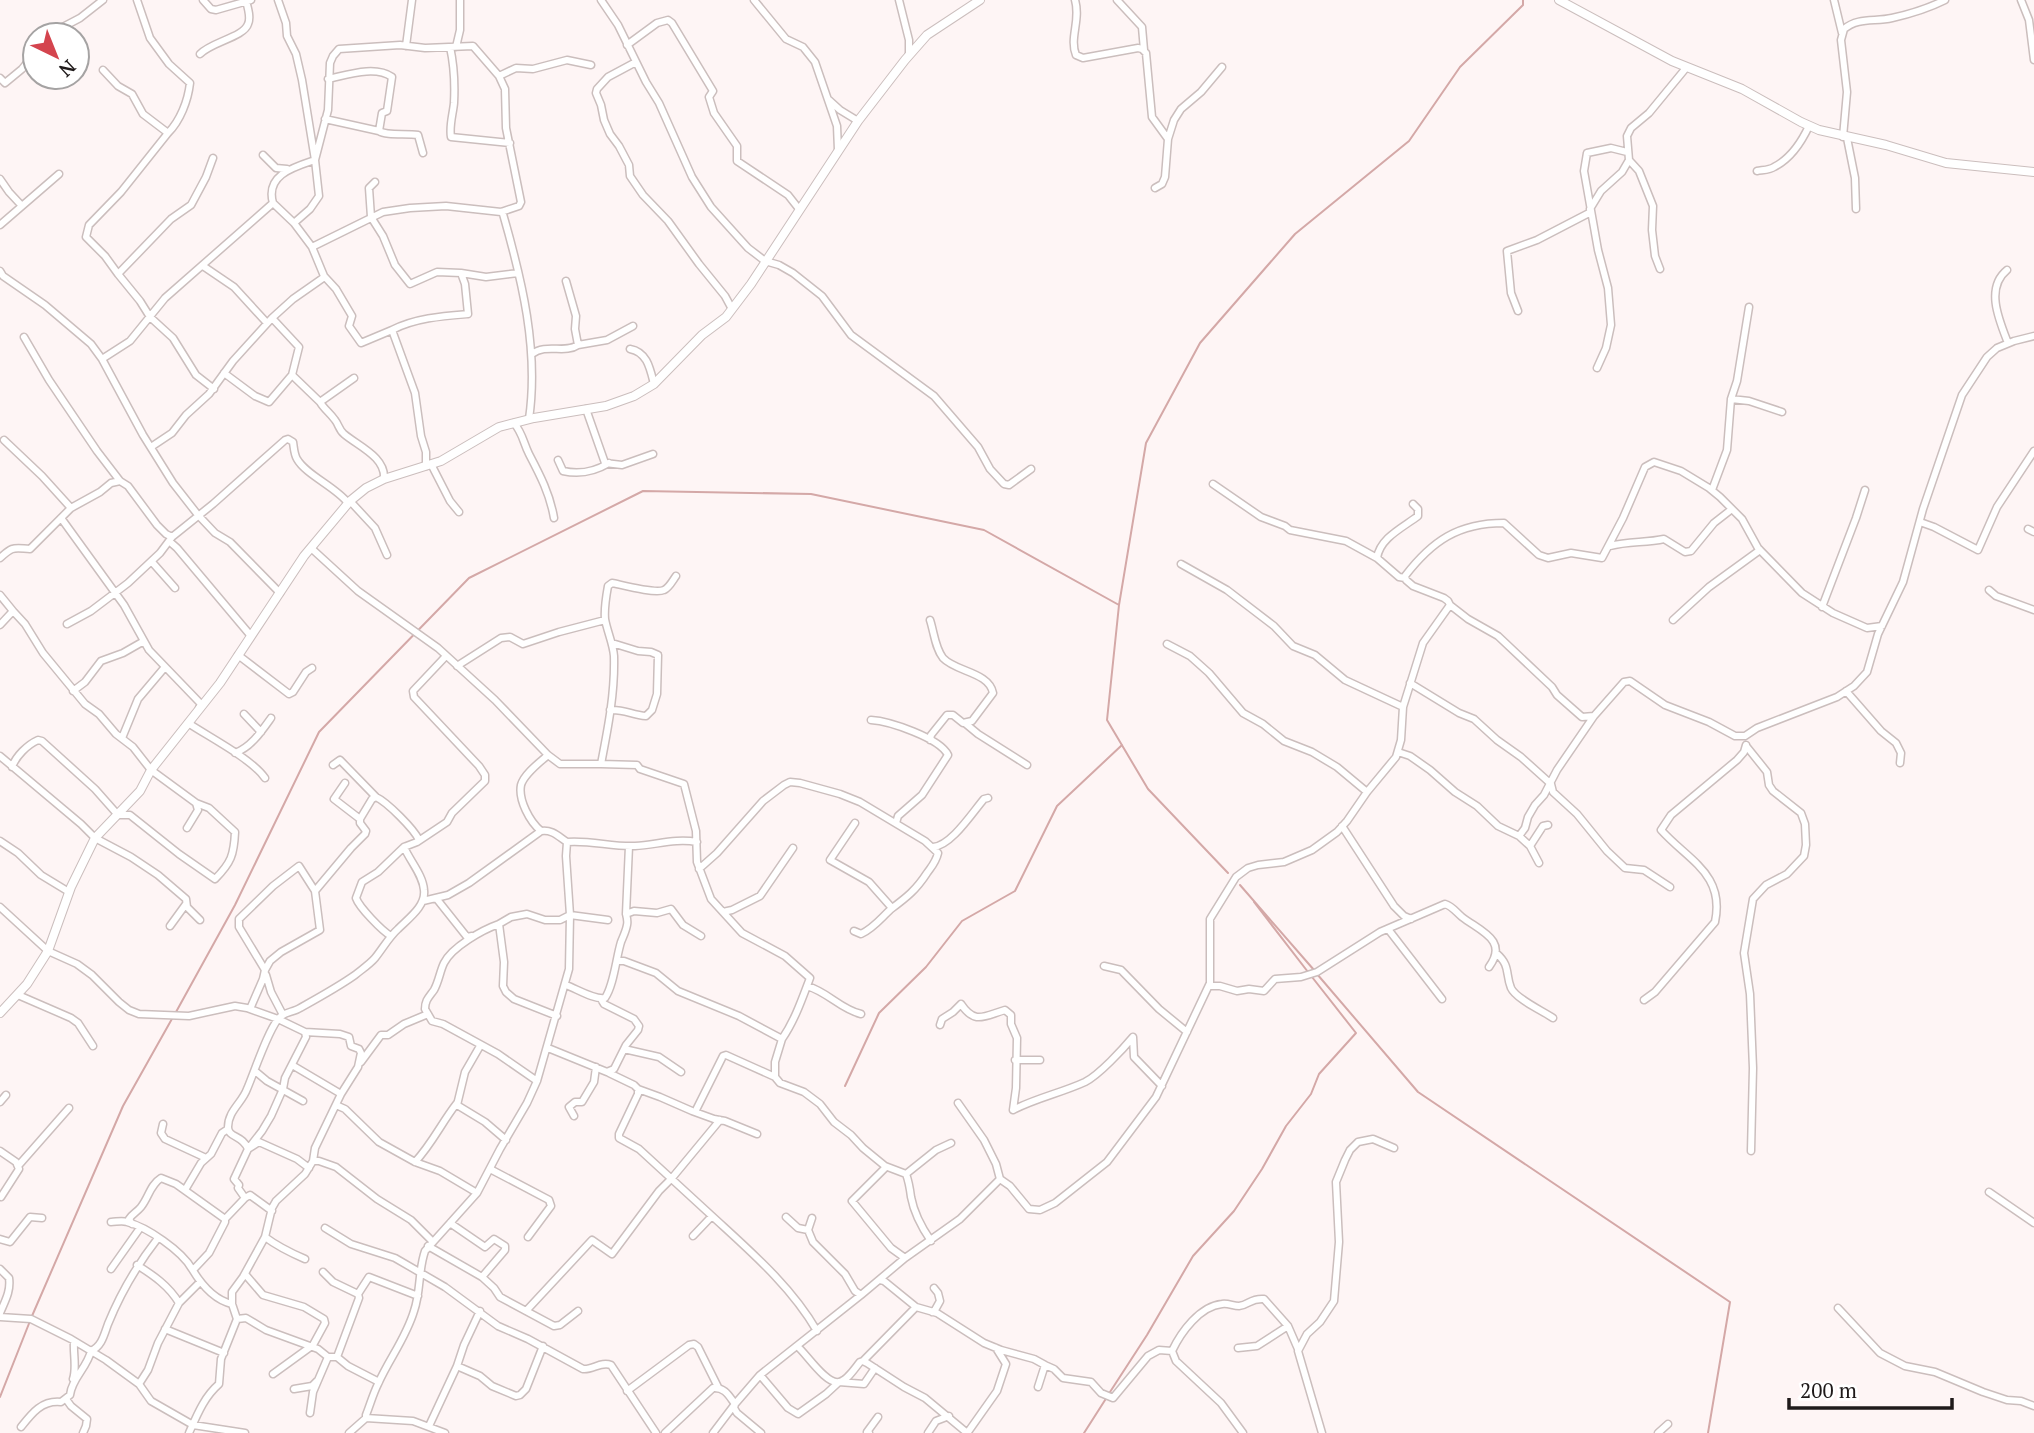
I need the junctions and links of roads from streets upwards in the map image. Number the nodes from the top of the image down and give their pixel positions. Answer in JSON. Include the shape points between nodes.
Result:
{"nodes":[{"id":1,"x":103,"y":0,"type":"edge"},
{"id":2,"x":137,"y":0,"type":"edge"},
{"id":3,"x":203,"y":0,"type":"edge"},
{"id":4,"x":278,"y":0,"type":"edge"},
{"id":5,"x":412,"y":0,"type":"edge"},
{"id":6,"x":460,"y":0,"type":"edge"},
{"id":7,"x":601,"y":0,"type":"edge"},
{"id":8,"x":754,"y":0,"type":"edge"},
{"id":9,"x":899,"y":0,"type":"edge"},
{"id":10,"x":979,"y":0,"type":"edge"},
{"id":11,"x":1075,"y":0,"type":"edge"},
{"id":12,"x":1117,"y":0,"type":"edge"},
{"id":13,"x":1559,"y":0,"type":"edge"},
{"id":14,"x":1834,"y":0,"type":"edge"},
{"id":15,"x":1945,"y":0,"type":"edge"},
{"id":16,"x":2021,"y":0,"type":"edge"},
{"id":17,"x":249,"y":1,"type":"edge"},
{"id":18,"x":74,"y":21,"type":"edge"},
{"id":19,"x":1842,"y":33,"type":"junction"},
{"id":20,"x":627,"y":45,"type":"junction"},
{"id":21,"x":406,"y":46,"type":"junction"},
{"id":22,"x":453,"y":47,"type":"junction"},
{"id":23,"x":1144,"y":51,"type":"junction"},
{"id":24,"x":200,"y":54,"type":"dead end"},
{"id":25,"x":909,"y":55,"type":"junction"},
{"id":26,"x":2034,"y":60,"type":"edge"},
{"id":27,"x":636,"y":62,"type":"junction"},
{"id":28,"x":591,"y":65,"type":"dead end"},
{"id":29,"x":1222,"y":67,"type":"dead end"},
{"id":30,"x":1686,"y":68,"type":"junction"},
{"id":31,"x":21,"y":70,"type":"edge"},
{"id":32,"x":103,"y":70,"type":"dead end"},
{"id":33,"x":499,"y":76,"type":"junction"},
{"id":34,"x":0,"y":78,"type":"edge"},
{"id":35,"x":328,"y":79,"type":"junction"},
{"id":36,"x":827,"y":97,"type":"junction"},
{"id":37,"x":325,"y":119,"type":"junction"},
{"id":38,"x":858,"y":121,"type":"junction"},
{"id":39,"x":1810,"y":126,"type":"junction"},
{"id":40,"x":379,"y":131,"type":"junction"},
{"id":41,"x":167,"y":133,"type":"junction"},
{"id":42,"x":1845,"y":137,"type":"junction"},
{"id":43,"x":1168,"y":139,"type":"junction"},
{"id":44,"x":510,"y":144,"type":"junction"},
{"id":45,"x":838,"y":152,"type":"junction"},
{"id":46,"x":1627,"y":152,"type":"junction"},
{"id":47,"x":423,"y":153,"type":"dead end"},
{"id":48,"x":263,"y":155,"type":"dead end"},
{"id":49,"x":213,"y":158,"type":"dead end"},
{"id":50,"x":315,"y":160,"type":"junction"},
{"id":51,"x":1629,"y":160,"type":"junction"},
{"id":52,"x":287,"y":169,"type":"junction"},
{"id":53,"x":1757,"y":171,"type":"dead end"},
{"id":54,"x":2034,"y":172,"type":"edge"},
{"id":55,"x":59,"y":174,"type":"dead end"},
{"id":56,"x":0,"y":178,"type":"edge"},
{"id":57,"x":375,"y":183,"type":"dead end"},
{"id":58,"x":1155,"y":188,"type":"dead end"},
{"id":59,"x":273,"y":203,"type":"junction"},
{"id":60,"x":22,"y":206,"type":"junction"},
{"id":61,"x":799,"y":209,"type":"junction"},
{"id":62,"x":1856,"y":209,"type":"dead end"},
{"id":63,"x":1590,"y":210,"type":"junction"},
{"id":64,"x":501,"y":212,"type":"junction"},
{"id":65,"x":371,"y":217,"type":"junction"},
{"id":66,"x":294,"y":223,"type":"junction"},
{"id":67,"x":0,"y":225,"type":"edge"},
{"id":68,"x":312,"y":247,"type":"junction"},
{"id":69,"x":765,"y":261,"type":"junction"},
{"id":70,"x":203,"y":266,"type":"junction"},
{"id":71,"x":1660,"y":270,"type":"dead end"},
{"id":72,"x":2007,"y":270,"type":"dead end"},
{"id":73,"x":461,"y":273,"type":"junction"},
{"id":74,"x":518,"y":273,"type":"junction"},
{"id":75,"x":118,"y":274,"type":"junction"},
{"id":76,"x":1,"y":275,"type":"edge"},
{"id":77,"x":324,"y":276,"type":"junction"},
{"id":78,"x":566,"y":281,"type":"dead end"},
{"id":79,"x":1749,"y":306,"type":"dead end"},
{"id":80,"x":732,"y":309,"type":"junction"},
{"id":81,"x":1518,"y":311,"type":"dead end"},
{"id":82,"x":150,"y":317,"type":"junction"},
{"id":83,"x":270,"y":320,"type":"junction"},
{"id":84,"x":633,"y":326,"type":"dead end"},
{"id":85,"x":392,"y":330,"type":"junction"},
{"id":86,"x":2034,"y":336,"type":"edge"},
{"id":87,"x":24,"y":337,"type":"dead end"},
{"id":88,"x":2008,"y":343,"type":"junction"},
{"id":89,"x":578,"y":345,"type":"junction"},
{"id":90,"x":630,"y":349,"type":"dead end"},
{"id":91,"x":532,"y":354,"type":"junction"},
{"id":92,"x":102,"y":359,"type":"junction"},
{"id":93,"x":1597,"y":368,"type":"dead end"},
{"id":94,"x":224,"y":373,"type":"junction"},
{"id":95,"x":292,"y":375,"type":"junction"},
{"id":96,"x":354,"y":378,"type":"dead end"},
{"id":97,"x":654,"y":384,"type":"junction"},
{"id":98,"x":214,"y":389,"type":"junction"},
{"id":99,"x":1731,"y":399,"type":"junction"},
{"id":100,"x":320,"y":402,"type":"junction"},
{"id":101,"x":586,"y":409,"type":"junction"},
{"id":102,"x":1782,"y":412,"type":"dead end"},
{"id":103,"x":529,"y":419,"type":"junction"},
{"id":104,"x":514,"y":423,"type":"junction"},
{"id":105,"x":4,"y":440,"type":"dead end"},
{"id":106,"x":150,"y":447,"type":"junction"},
{"id":107,"x":2034,"y":452,"type":"edge"},
{"id":108,"x":653,"y":454,"type":"dead end"},
{"id":109,"x":558,"y":460,"type":"dead end"},
{"id":110,"x":609,"y":463,"type":"junction"},
{"id":111,"x":428,"y":465,"type":"junction"},
{"id":112,"x":1031,"y":469,"type":"dead end"},
{"id":113,"x":384,"y":479,"type":"junction"},
{"id":114,"x":120,"y":481,"type":"junction"},
{"id":115,"x":1213,"y":484,"type":"dead end"},
{"id":116,"x":1712,"y":490,"type":"junction"},
{"id":117,"x":1865,"y":490,"type":"dead end"},
{"id":118,"x":349,"y":502,"type":"junction"},
{"id":119,"x":1413,"y":504,"type":"dead end"},
{"id":120,"x":71,"y":508,"type":"junction"},
{"id":121,"x":1732,"y":509,"type":"junction"},
{"id":122,"x":459,"y":512,"type":"dead end"},
{"id":123,"x":198,"y":515,"type":"junction"},
{"id":124,"x":554,"y":517,"type":"dead end"},
{"id":125,"x":61,"y":518,"type":"junction"},
{"id":126,"x":1920,"y":522,"type":"junction"},
{"id":127,"x":170,"y":539,"type":"junction"},
{"id":128,"x":1610,"y":546,"type":"junction"},
{"id":129,"x":310,"y":548,"type":"junction"},
{"id":130,"x":1760,"y":551,"type":"junction"},
{"id":131,"x":387,"y":555,"type":"dead end"},
{"id":132,"x":0,"y":558,"type":"edge"},
{"id":133,"x":1377,"y":558,"type":"junction"},
{"id":134,"x":152,"y":562,"type":"junction"},
{"id":135,"x":1181,"y":564,"type":"dead end"},
{"id":136,"x":676,"y":576,"type":"dead end"},
{"id":137,"x":1405,"y":578,"type":"junction"},
{"id":138,"x":175,"y":587,"type":"dead end"},
{"id":139,"x":1989,"y":590,"type":"dead end"},
{"id":140,"x":116,"y":593,"type":"junction"},
{"id":141,"x":279,"y":593,"type":"junction"},
{"id":142,"x":0,"y":595,"type":"edge"},
{"id":143,"x":1450,"y":606,"type":"junction"},
{"id":144,"x":1822,"y":607,"type":"junction"},
{"id":145,"x":2034,"y":610,"type":"edge"},
{"id":146,"x":13,"y":611,"type":"junction"},
{"id":147,"x":605,"y":620,"type":"junction"},
{"id":148,"x":930,"y":620,"type":"dead end"},
{"id":149,"x":1673,"y":620,"type":"dead end"},
{"id":150,"x":67,"y":624,"type":"dead end"},
{"id":151,"x":0,"y":625,"type":"edge"},
{"id":152,"x":1882,"y":626,"type":"junction"},
{"id":153,"x":251,"y":636,"type":"junction"},
{"id":154,"x":144,"y":641,"type":"junction"},
{"id":155,"x":612,"y":643,"type":"junction"},
{"id":156,"x":1167,"y":644,"type":"dead end"},
{"id":157,"x":238,"y":655,"type":"junction"},
{"id":158,"x":446,"y":656,"type":"junction"},
{"id":159,"x":457,"y":666,"type":"junction"},
{"id":160,"x":165,"y":667,"type":"junction"},
{"id":161,"x":313,"y":668,"type":"dead end"},
{"id":162,"x":1410,"y":683,"type":"junction"},
{"id":163,"x":73,"y":691,"type":"junction"},
{"id":164,"x":1846,"y":691,"type":"junction"},
{"id":165,"x":1404,"y":707,"type":"junction"},
{"id":166,"x":199,"y":710,"type":"junction"},
{"id":167,"x":610,"y":710,"type":"junction"},
{"id":168,"x":244,"y":714,"type":"dead end"},
{"id":169,"x":1594,"y":716,"type":"junction"},
{"id":170,"x":271,"y":718,"type":"dead end"},
{"id":171,"x":871,"y":720,"type":"dead end"},
{"id":172,"x":188,"y":723,"type":"junction"},
{"id":173,"x":966,"y":724,"type":"junction"},
{"id":174,"x":261,"y":732,"type":"junction"},
{"id":175,"x":1745,"y":736,"type":"junction"},
{"id":176,"x":122,"y":738,"type":"junction"},
{"id":177,"x":930,"y":740,"type":"junction"},
{"id":178,"x":1747,"y":747,"type":"junction"},
{"id":179,"x":1398,"y":752,"type":"junction"},
{"id":180,"x":234,"y":753,"type":"junction"},
{"id":181,"x":548,"y":755,"type":"junction"},
{"id":182,"x":0,"y":756,"type":"edge"},
{"id":183,"x":1900,"y":763,"type":"dead end"},
{"id":184,"x":601,"y":764,"type":"junction"},
{"id":185,"x":333,"y":765,"type":"dead end"},
{"id":186,"x":1027,"y":765,"type":"dead end"},
{"id":187,"x":12,"y":767,"type":"junction"},
{"id":188,"x":152,"y":769,"type":"junction"},
{"id":189,"x":265,"y":778,"type":"dead end"},
{"id":190,"x":345,"y":783,"type":"dead end"},
{"id":191,"x":1551,"y":784,"type":"junction"},
{"id":192,"x":1367,"y":792,"type":"junction"},
{"id":193,"x":376,"y":797,"type":"junction"},
{"id":194,"x":988,"y":798,"type":"dead end"},
{"id":195,"x":196,"y":803,"type":"junction"},
{"id":196,"x":118,"y":815,"type":"junction"},
{"id":197,"x":360,"y":819,"type":"junction"},
{"id":198,"x":855,"y":822,"type":"dead end"},
{"id":199,"x":896,"y":823,"type":"junction"},
{"id":200,"x":1548,"y":825,"type":"dead end"},
{"id":201,"x":1342,"y":827,"type":"junction"},
{"id":202,"x":187,"y":828,"type":"dead end"},
{"id":203,"x":541,"y":831,"type":"junction"},
{"id":204,"x":1519,"y":836,"type":"junction"},
{"id":205,"x":95,"y":838,"type":"junction"},
{"id":206,"x":419,"y":840,"type":"junction"},
{"id":207,"x":0,"y":841,"type":"edge"},
{"id":208,"x":567,"y":842,"type":"junction"},
{"id":209,"x":697,"y":842,"type":"junction"},
{"id":210,"x":629,"y":846,"type":"junction"},
{"id":211,"x":1530,"y":846,"type":"junction"},
{"id":212,"x":404,"y":847,"type":"junction"},
{"id":213,"x":933,"y":847,"type":"junction"},
{"id":214,"x":793,"y":848,"type":"dead end"},
{"id":215,"x":1539,"y":863,"type":"dead end"},
{"id":216,"x":699,"y":869,"type":"junction"},
{"id":217,"x":1670,"y":887,"type":"dead end"},
{"id":218,"x":315,"y":891,"type":"junction"},
{"id":219,"x":69,"y":892,"type":"junction"},
{"id":220,"x":436,"y":898,"type":"junction"},
{"id":221,"x":423,"y":901,"type":"junction"},
{"id":222,"x":186,"y":904,"type":"junction"},
{"id":223,"x":0,"y":907,"type":"edge"},
{"id":224,"x":892,"y":908,"type":"junction"},
{"id":225,"x":723,"y":912,"type":"junction"},
{"id":226,"x":626,"y":914,"type":"junction"},
{"id":227,"x":570,"y":915,"type":"junction"},
{"id":228,"x":1411,"y":919,"type":"junction"},
{"id":229,"x":200,"y":920,"type":"dead end"},
{"id":230,"x":608,"y":920,"type":"dead end"},
{"id":231,"x":499,"y":924,"type":"junction"},
{"id":232,"x":170,"y":926,"type":"dead end"},
{"id":233,"x":1388,"y":929,"type":"junction"},
{"id":234,"x":854,"y":931,"type":"dead end"},
{"id":235,"x":391,"y":936,"type":"junction"},
{"id":236,"x":472,"y":936,"type":"junction"},
{"id":237,"x":701,"y":936,"type":"dead end"},
{"id":238,"x":48,"y":951,"type":"junction"},
{"id":239,"x":1496,"y":953,"type":"junction"},
{"id":240,"x":618,"y":961,"type":"junction"},
{"id":241,"x":1104,"y":966,"type":"dead end"},
{"id":242,"x":1489,"y":967,"type":"dead end"},
{"id":243,"x":265,"y":971,"type":"junction"},
{"id":244,"x":566,"y":985,"type":"junction"},
{"id":245,"x":807,"y":986,"type":"junction"},
{"id":246,"x":1209,"y":986,"type":"junction"},
{"id":247,"x":18,"y":995,"type":"junction"},
{"id":248,"x":601,"y":999,"type":"junction"},
{"id":249,"x":1442,"y":999,"type":"dead end"},
{"id":250,"x":1644,"y":1000,"type":"dead end"},
{"id":251,"x":250,"y":1009,"type":"junction"},
{"id":252,"x":0,"y":1013,"type":"edge"},
{"id":253,"x":428,"y":1014,"type":"junction"},
{"id":254,"x":861,"y":1014,"type":"dead end"},
{"id":255,"x":557,"y":1016,"type":"junction"},
{"id":256,"x":280,"y":1017,"type":"junction"},
{"id":257,"x":1553,"y":1018,"type":"dead end"},
{"id":258,"x":940,"y":1025,"type":"dead end"},
{"id":259,"x":305,"y":1032,"type":"junction"},
{"id":260,"x":1187,"y":1032,"type":"junction"},
{"id":261,"x":782,"y":1038,"type":"junction"},
{"id":262,"x":93,"y":1046,"type":"dead end"},
{"id":263,"x":480,"y":1046,"type":"junction"},
{"id":264,"x":548,"y":1048,"type":"junction"},
{"id":265,"x":624,"y":1049,"type":"junction"},
{"id":266,"x":1016,"y":1060,"type":"junction"},
{"id":267,"x":1040,"y":1060,"type":"dead end"},
{"id":268,"x":292,"y":1065,"type":"junction"},
{"id":269,"x":358,"y":1067,"type":"junction"},
{"id":270,"x":596,"y":1067,"type":"junction"},
{"id":271,"x":255,"y":1071,"type":"junction"},
{"id":272,"x":607,"y":1072,"type":"junction"},
{"id":273,"x":681,"y":1072,"type":"dead end"},
{"id":274,"x":775,"y":1077,"type":"junction"},
{"id":275,"x":537,"y":1081,"type":"junction"},
{"id":276,"x":1162,"y":1087,"type":"junction"},
{"id":277,"x":283,"y":1089,"type":"junction"},
{"id":278,"x":638,"y":1089,"type":"junction"},
{"id":279,"x":341,"y":1094,"type":"junction"},
{"id":280,"x":6,"y":1095,"type":"dead end"},
{"id":281,"x":303,"y":1101,"type":"dead end"},
{"id":282,"x":0,"y":1102,"type":"edge"},
{"id":283,"x":457,"y":1103,"type":"junction"},
{"id":284,"x":958,"y":1103,"type":"dead end"},
{"id":285,"x":336,"y":1105,"type":"junction"},
{"id":286,"x":69,"y":1108,"type":"dead end"},
{"id":287,"x":695,"y":1112,"type":"junction"},
{"id":288,"x":574,"y":1116,"type":"dead end"},
{"id":289,"x":720,"y":1120,"type":"junction"},
{"id":290,"x":163,"y":1124,"type":"dead end"},
{"id":291,"x":228,"y":1129,"type":"junction"},
{"id":292,"x":757,"y":1134,"type":"dead end"},
{"id":293,"x":506,"y":1139,"type":"junction"},
{"id":294,"x":951,"y":1143,"type":"dead end"},
{"id":295,"x":1394,"y":1147,"type":"dead end"},
{"id":296,"x":248,"y":1149,"type":"junction"},
{"id":297,"x":0,"y":1151,"type":"edge"},
{"id":298,"x":1751,"y":1151,"type":"dead end"},
{"id":299,"x":206,"y":1158,"type":"junction"},
{"id":300,"x":415,"y":1162,"type":"junction"},
{"id":301,"x":311,"y":1165,"type":"junction"},
{"id":302,"x":18,"y":1166,"type":"junction"},
{"id":303,"x":885,"y":1166,"type":"junction"},
{"id":304,"x":490,"y":1169,"type":"junction"},
{"id":305,"x":906,"y":1174,"type":"junction"},
{"id":306,"x":672,"y":1178,"type":"junction"},
{"id":307,"x":1000,"y":1179,"type":"junction"},
{"id":308,"x":185,"y":1190,"type":"junction"},
{"id":309,"x":1989,"y":1192,"type":"dead end"},
{"id":310,"x":477,"y":1193,"type":"junction"},
{"id":311,"x":1,"y":1197,"type":"edge"},
{"id":312,"x":246,"y":1198,"type":"junction"},
{"id":313,"x":272,"y":1211,"type":"junction"},
{"id":314,"x":712,"y":1216,"type":"junction"},
{"id":315,"x":786,"y":1217,"type":"dead end"},
{"id":316,"x":43,"y":1218,"type":"dead end"},
{"id":317,"x":812,"y":1218,"type":"dead end"},
{"id":318,"x":225,"y":1219,"type":"junction"},
{"id":319,"x":111,"y":1222,"type":"dead end"},
{"id":320,"x":450,"y":1223,"type":"junction"},
{"id":321,"x":2034,"y":1223,"type":"edge"},
{"id":322,"x":132,"y":1224,"type":"junction"},
{"id":323,"x":140,"y":1228,"type":"junction"},
{"id":324,"x":325,"y":1228,"type":"dead end"},
{"id":325,"x":808,"y":1230,"type":"junction"},
{"id":326,"x":693,"y":1236,"type":"dead end"},
{"id":327,"x":265,"y":1237,"type":"junction"},
{"id":328,"x":528,"y":1237,"type":"dead end"},
{"id":329,"x":158,"y":1238,"type":"junction"},
{"id":330,"x":0,"y":1239,"type":"edge"},
{"id":331,"x":931,"y":1241,"type":"junction"},
{"id":332,"x":430,"y":1244,"type":"junction"},
{"id":333,"x":905,"y":1258,"type":"junction"},
{"id":334,"x":305,"y":1259,"type":"dead end"},
{"id":335,"x":137,"y":1265,"type":"junction"},
{"id":336,"x":0,"y":1269,"type":"edge"},
{"id":337,"x":111,"y":1269,"type":"dead end"},
{"id":338,"x":193,"y":1270,"type":"junction"},
{"id":339,"x":323,"y":1272,"type":"dead end"},
{"id":340,"x":421,"y":1272,"type":"junction"},
{"id":341,"x":245,"y":1274,"type":"junction"},
{"id":342,"x":482,"y":1277,"type":"junction"},
{"id":343,"x":880,"y":1280,"type":"junction"},
{"id":344,"x":200,"y":1282,"type":"junction"},
{"id":345,"x":934,"y":1288,"type":"dead end"},
{"id":346,"x":358,"y":1294,"type":"junction"},
{"id":347,"x":861,"y":1295,"type":"junction"},
{"id":348,"x":418,"y":1296,"type":"junction"},
{"id":349,"x":179,"y":1303,"type":"junction"},
{"id":350,"x":232,"y":1304,"type":"junction"},
{"id":351,"x":916,"y":1307,"type":"junction"},
{"id":352,"x":1838,"y":1308,"type":"dead end"},
{"id":353,"x":480,"y":1311,"type":"junction"},
{"id":354,"x":526,"y":1311,"type":"junction"},
{"id":355,"x":578,"y":1311,"type":"dead end"},
{"id":356,"x":932,"y":1312,"type":"junction"},
{"id":357,"x":0,"y":1315,"type":"edge"},
{"id":358,"x":237,"y":1319,"type":"junction"},
{"id":359,"x":1288,"y":1326,"type":"junction"},
{"id":360,"x":165,"y":1329,"type":"junction"},
{"id":361,"x":817,"y":1331,"type":"junction"},
{"id":362,"x":74,"y":1341,"type":"junction"},
{"id":363,"x":542,"y":1346,"type":"junction"},
{"id":364,"x":797,"y":1346,"type":"junction"},
{"id":365,"x":310,"y":1347,"type":"junction"},
{"id":366,"x":1238,"y":1348,"type":"dead end"},
{"id":367,"x":996,"y":1349,"type":"junction"},
{"id":368,"x":91,"y":1351,"type":"junction"},
{"id":369,"x":1172,"y":1351,"type":"junction"},
{"id":370,"x":1298,"y":1351,"type":"junction"},
{"id":371,"x":224,"y":1353,"type":"junction"},
{"id":372,"x":328,"y":1357,"type":"junction"},
{"id":373,"x":337,"y":1357,"type":"junction"},
{"id":374,"x":863,"y":1361,"type":"junction"},
{"id":375,"x":1045,"y":1365,"type":"junction"},
{"id":376,"x":457,"y":1366,"type":"junction"},
{"id":377,"x":875,"y":1368,"type":"junction"},
{"id":378,"x":273,"y":1374,"type":"dead end"},
{"id":379,"x":760,"y":1375,"type":"junction"},
{"id":380,"x":318,"y":1380,"type":"junction"},
{"id":381,"x":74,"y":1381,"type":"junction"},
{"id":382,"x":379,"y":1382,"type":"junction"},
{"id":383,"x":839,"y":1382,"type":"junction"},
{"id":384,"x":139,"y":1384,"type":"junction"},
{"id":385,"x":719,"y":1387,"type":"junction"},
{"id":386,"x":1038,"y":1387,"type":"dead end"},
{"id":387,"x":294,"y":1389,"type":"dead end"},
{"id":388,"x":627,"y":1391,"type":"junction"},
{"id":389,"x":66,"y":1399,"type":"junction"},
{"id":390,"x":734,"y":1404,"type":"junction"},
{"id":391,"x":2034,"y":1406,"type":"edge"},
{"id":392,"x":310,"y":1413,"type":"dead end"},
{"id":393,"x":949,"y":1416,"type":"junction"},
{"id":394,"x":878,"y":1417,"type":"dead end"},
{"id":395,"x":366,"y":1418,"type":"junction"},
{"id":396,"x":1668,"y":1424,"type":"dead end"},
{"id":397,"x":193,"y":1425,"type":"junction"},
{"id":398,"x":429,"y":1426,"type":"junction"},
{"id":399,"x":21,"y":1427,"type":"dead end"},
{"id":400,"x":83,"y":1433,"type":"edge"},
{"id":401,"x":189,"y":1433,"type":"edge"},
{"id":402,"x":245,"y":1433,"type":"edge"},
{"id":403,"x":349,"y":1433,"type":"edge"},
{"id":404,"x":445,"y":1433,"type":"edge"},
{"id":405,"x":656,"y":1433,"type":"edge"},
{"id":406,"x":665,"y":1433,"type":"edge"},
{"id":407,"x":713,"y":1433,"type":"edge"},
{"id":408,"x":761,"y":1433,"type":"edge"},
{"id":409,"x":869,"y":1433,"type":"edge"},
{"id":410,"x":928,"y":1433,"type":"edge"},
{"id":411,"x":1243,"y":1433,"type":"edge"},
{"id":412,"x":1322,"y":1433,"type":"edge"},
{"id":413,"x":1658,"y":1433,"type":"edge"}],
"edges":[{"from":1,"to":18,"type":"street"},
{"from":2,"to":41,"type":"street","via":[[150,38],[190,83],[177,124]]},
{"from":3,"to":17,"type":"street","via":[[216,10]]},
{"from":4,"to":50,"type":"street","via":[[301,73]]},
{"from":5,"to":21,"type":"street"},
{"from":6,"to":22,"type":"street","via":[[460,30]]},
{"from":7,"to":20,"type":"street"},
{"from":8,"to":36,"type":"street","via":[[786,38],[808,52]]},
{"from":9,"to":25,"type":"street"},
{"from":10,"to":25,"type":"street","via":[[927,34]]},
{"from":11,"to":23,"type":"street","via":[[1076,55]]},
{"from":12,"to":23,"type":"street","via":[[1142,27]]},
{"from":13,"to":30,"type":"street"},
{"from":14,"to":19,"type":"street"},
{"from":15,"to":19,"type":"street","via":[[1891,18],[1856,22]]},
{"from":16,"to":26,"type":"street","via":[[2029,20]]},
{"from":17,"to":24,"type":"street","via":[[246,28]]},
{"from":19,"to":42,"type":"street"},
{"from":20,"to":27,"type":"street"},
{"from":20,"to":61,"type":"street","via":[[657,23],[672,23],[713,91],[709,97],[714,113],[737,146],[737,161],[788,195]]},
{"from":21,"to":22,"type":"street"},
{"from":21,"to":35,"type":"street","via":[[339,49],[330,63]]},
{"from":22,"to":33,"type":"street","via":[[473,46]]},
{"from":22,"to":44,"type":"street","via":[[451,137]]},
{"from":23,"to":43,"type":"street","via":[[1152,117]]},
{"from":25,"to":38,"type":"street"},
{"from":27,"to":69,"type":"street","via":[[704,197],[742,243]]},
{"from":27,"to":80,"type":"street","via":[[608,77],[597,89],[604,120],[629,165],[630,176]]},
{"from":28,"to":33,"type":"street","via":[[567,60],[533,69],[516,68]]},
{"from":29,"to":43,"type":"street","via":[[1181,109]]},
{"from":30,"to":39,"type":"street","via":[[1742,89]]},
{"from":30,"to":46,"type":"street","via":[[1631,128]]},
{"from":31,"to":34,"type":"street","via":[[5,83]]},
{"from":32,"to":41,"type":"street"},
{"from":33,"to":44,"type":"street","via":[[505,89]]},
{"from":35,"to":37,"type":"street"},
{"from":35,"to":40,"type":"street","via":[[384,71],[392,77]]},
{"from":36,"to":38,"type":"street"},
{"from":36,"to":45,"type":"street","via":[[838,126]]},
{"from":37,"to":40,"type":"street"},
{"from":37,"to":50,"type":"street"},
{"from":38,"to":45,"type":"street"},
{"from":39,"to":42,"type":"street"},
{"from":39,"to":53,"type":"street","via":[[1788,157],[1774,168]]},
{"from":40,"to":47,"type":"street","via":[[418,135]]},
{"from":41,"to":75,"type":"street","via":[[89,225],[86,237]]},
{"from":42,"to":54,"type":"street","via":[[1946,163]]},
{"from":42,"to":62,"type":"street","via":[[1855,178]]},
{"from":43,"to":58,"type":"street","via":[[1165,177]]},
{"from":44,"to":64,"type":"street","via":[[521,202]]},
{"from":45,"to":61,"type":"street"},
{"from":46,"to":51,"type":"street"},
{"from":46,"to":63,"type":"street","via":[[1611,148],[1587,153],[1584,171]]},
{"from":48,"to":52,"type":"street","via":[[276,168]]},
{"from":49,"to":75,"type":"street","via":[[191,205],[171,219]]},
{"from":50,"to":52,"type":"street"},
{"from":50,"to":66,"type":"street","via":[[319,196]]},
{"from":51,"to":63,"type":"street"},
{"from":51,"to":71,"type":"street","via":[[1639,171],[1653,206],[1652,230]]},
{"from":52,"to":59,"type":"street","via":[[270,193]]},
{"from":55,"to":60,"type":"street"},
{"from":56,"to":60,"type":"street"},
{"from":57,"to":65,"type":"street","via":[[369,188]]},
{"from":59,"to":66,"type":"street"},
{"from":59,"to":70,"type":"street"},
{"from":60,"to":67,"type":"street"},
{"from":61,"to":69,"type":"street"},
{"from":63,"to":81,"type":"street","via":[[1507,251],[1511,293]]},
{"from":63,"to":93,"type":"street","via":[[1608,288],[1611,325]]},
{"from":64,"to":65,"type":"street","via":[[446,206]]},
{"from":64,"to":74,"type":"street"},
{"from":65,"to":68,"type":"street"},
{"from":65,"to":73,"type":"street","via":[[410,284],[437,272]]},
{"from":66,"to":68,"type":"street"},
{"from":68,"to":77,"type":"street"},
{"from":69,"to":80,"type":"street"},
{"from":69,"to":112,"type":"street","via":[[816,290],[851,335],[934,396],[1004,484]]},
{"from":70,"to":82,"type":"street"},
{"from":70,"to":83,"type":"street","via":[[234,286]]},
{"from":72,"to":88,"type":"street","via":[[1994,295]]},
{"from":73,"to":74,"type":"street","via":[[486,277]]},
{"from":73,"to":85,"type":"street","via":[[468,314]]},
{"from":74,"to":91,"type":"street"},
{"from":75,"to":82,"type":"street"},
{"from":76,"to":92,"type":"street","via":[[71,326]]},
{"from":77,"to":83,"type":"street"},
{"from":77,"to":85,"type":"street","via":[[352,316],[349,326],[361,343]]},
{"from":78,"to":89,"type":"street"},
{"from":79,"to":99,"type":"street"},
{"from":80,"to":97,"type":"street"},
{"from":82,"to":92,"type":"street","via":[[130,341]]},
{"from":82,"to":98,"type":"street","via":[[173,338],[196,375]]},
{"from":83,"to":94,"type":"street"},
{"from":83,"to":95,"type":"street","via":[[299,347]]},
{"from":84,"to":89,"type":"street","via":[[607,340]]},
{"from":85,"to":111,"type":"street","via":[[415,393]]},
{"from":86,"to":88,"type":"street"},
{"from":87,"to":114,"type":"street","via":[[75,421]]},
{"from":88,"to":126,"type":"street","via":[[1987,357],[1962,395]]},
{"from":89,"to":91,"type":"street"},
{"from":90,"to":97,"type":"street","via":[[643,354]]},
{"from":91,"to":103,"type":"street"},
{"from":92,"to":106,"type":"street"},
{"from":94,"to":95,"type":"street","via":[[268,402]]},
{"from":94,"to":98,"type":"street"},
{"from":95,"to":100,"type":"street"},
{"from":96,"to":100,"type":"street"},
{"from":97,"to":101,"type":"street","via":[[634,396]]},
{"from":98,"to":106,"type":"street","via":[[175,430]]},
{"from":99,"to":102,"type":"street"},
{"from":99,"to":116,"type":"street","via":[[1727,450]]},
{"from":100,"to":113,"type":"street","via":[[343,433],[382,465]]},
{"from":101,"to":103,"type":"street"},
{"from":101,"to":110,"type":"street","via":[[603,460]]},
{"from":103,"to":104,"type":"street"},
{"from":104,"to":111,"type":"street"},
{"from":104,"to":124,"type":"street","via":[[547,488]]},
{"from":105,"to":120,"type":"street"},
{"from":106,"to":123,"type":"street"},
{"from":107,"to":126,"type":"street","via":[[1997,507],[1979,550]]},
{"from":108,"to":110,"type":"street","via":[[622,465]]},
{"from":109,"to":110,"type":"street","via":[[560,468],[569,472],[589,472]]},
{"from":111,"to":113,"type":"street"},
{"from":111,"to":122,"type":"street"},
{"from":113,"to":118,"type":"street"},
{"from":114,"to":120,"type":"street"},
{"from":114,"to":127,"type":"street"},
{"from":115,"to":133,"type":"street","via":[[1261,517],[1290,530],[1346,541]]},
{"from":116,"to":121,"type":"street"},
{"from":116,"to":128,"type":"street","via":[[1681,471],[1654,462],[1645,467]]},
{"from":117,"to":144,"type":"street"},
{"from":118,"to":123,"type":"street","via":[[300,463],[288,439]]},
{"from":118,"to":129,"type":"street"},
{"from":118,"to":131,"type":"street","via":[[375,528]]},
{"from":119,"to":133,"type":"street","via":[[1418,516],[1383,543]]},
{"from":120,"to":125,"type":"street"},
{"from":121,"to":128,"type":"street","via":[[1691,551],[1664,539]]},
{"from":121,"to":130,"type":"street"},
{"from":123,"to":127,"type":"street"},
{"from":123,"to":141,"type":"street"},
{"from":125,"to":132,"type":"street","via":[[30,549],[11,548]]},
{"from":125,"to":140,"type":"street"},
{"from":126,"to":152,"type":"street","via":[[1903,582]]},
{"from":127,"to":134,"type":"street"},
{"from":127,"to":153,"type":"street"},
{"from":128,"to":137,"type":"street","via":[[1602,558],[1572,553],[1548,558],[1504,523],[1474,526],[1455,530],[1430,547]]},
{"from":129,"to":141,"type":"street"},
{"from":129,"to":158,"type":"street","via":[[358,591]]},
{"from":130,"to":144,"type":"street"},
{"from":130,"to":149,"type":"street"},
{"from":133,"to":137,"type":"street"},
{"from":134,"to":138,"type":"street"},
{"from":134,"to":140,"type":"street"},
{"from":135,"to":165,"type":"street","via":[[1227,590],[1274,625],[1293,646],[1315,655],[1345,680]]},
{"from":136,"to":147,"type":"street","via":[[662,590],[610,584]]},
{"from":137,"to":143,"type":"street"},
{"from":139,"to":145,"type":"street"},
{"from":140,"to":150,"type":"street"},
{"from":140,"to":154,"type":"street"},
{"from":141,"to":153,"type":"street"},
{"from":142,"to":146,"type":"street"},
{"from":143,"to":162,"type":"street","via":[[1423,643]]},
{"from":143,"to":169,"type":"street","via":[[1505,642],[1582,718]]},
{"from":144,"to":152,"type":"street","via":[[1867,628]]},
{"from":146,"to":151,"type":"street"},
{"from":146,"to":163,"type":"street"},
{"from":147,"to":155,"type":"street"},
{"from":147,"to":159,"type":"street","via":[[523,644],[501,638]]},
{"from":148,"to":173,"type":"street","via":[[945,659],[992,687],[984,706]]},
{"from":152,"to":164,"type":"street","via":[[1867,672]]},
{"from":153,"to":157,"type":"street"},
{"from":154,"to":160,"type":"street"},
{"from":154,"to":163,"type":"street","via":[[101,661]]},
{"from":155,"to":167,"type":"street"},
{"from":155,"to":167,"type":"street","via":[[658,655],[658,689],[646,716]]},
{"from":156,"to":192,"type":"street","via":[[1209,673],[1243,713],[1284,741],[1337,767]]},
{"from":157,"to":161,"type":"street","via":[[289,694]]},
{"from":157,"to":166,"type":"street"},
{"from":158,"to":159,"type":"street"},
{"from":158,"to":206,"type":"street","via":[[420,682],[414,697],[479,766],[485,781],[447,822]]},
{"from":159,"to":181,"type":"street"},
{"from":160,"to":166,"type":"street","via":[[201,704]]},
{"from":160,"to":176,"type":"street","via":[[138,699]]},
{"from":162,"to":165,"type":"street"},
{"from":162,"to":191,"type":"street","via":[[1474,719]]},
{"from":163,"to":176,"type":"street"},
{"from":164,"to":175,"type":"street"},
{"from":164,"to":183,"type":"street","via":[[1896,743]]},
{"from":165,"to":179,"type":"street"},
{"from":166,"to":172,"type":"street"},
{"from":167,"to":184,"type":"street"},
{"from":168,"to":174,"type":"street"},
{"from":169,"to":175,"type":"street","via":[[1630,681],[1665,705],[1735,736]]},
{"from":169,"to":191,"type":"street"},
{"from":170,"to":174,"type":"street"},
{"from":171,"to":177,"type":"street","via":[[891,723]]},
{"from":172,"to":180,"type":"street"},
{"from":172,"to":188,"type":"street"},
{"from":173,"to":177,"type":"street","via":[[947,715]]},
{"from":173,"to":186,"type":"street"},
{"from":174,"to":180,"type":"street"},
{"from":175,"to":178,"type":"street"},
{"from":176,"to":188,"type":"street"},
{"from":177,"to":199,"type":"street","via":[[945,750],[947,757]]},
{"from":178,"to":250,"type":"street","via":[[1671,815],[1661,830],[1711,881],[1717,911],[1715,922]]},
{"from":178,"to":298,"type":"street","via":[[1767,772],[1773,791],[1801,813],[1806,845],[1804,856],[1787,874],[1753,899],[1744,953],[1753,1068]]},
{"from":179,"to":192,"type":"street"},
{"from":179,"to":204,"type":"street","via":[[1430,770],[1498,826]]},
{"from":180,"to":189,"type":"street"},
{"from":181,"to":184,"type":"street","via":[[560,764]]},
{"from":181,"to":203,"type":"street","via":[[521,786],[523,804]]},
{"from":182,"to":187,"type":"street"},
{"from":184,"to":209,"type":"street","via":[[637,765],[684,784]]},
{"from":185,"to":193,"type":"street","via":[[340,760]]},
{"from":187,"to":196,"type":"street","via":[[33,741],[42,741]]},
{"from":187,"to":205,"type":"street"},
{"from":188,"to":195,"type":"street"},
{"from":188,"to":196,"type":"street"},
{"from":190,"to":197,"type":"street","via":[[334,799]]},
{"from":191,"to":204,"type":"street"},
{"from":191,"to":217,"type":"street","via":[[1553,792],[1625,868],[1644,870]]},
{"from":192,"to":201,"type":"street"},
{"from":193,"to":197,"type":"street"},
{"from":193,"to":206,"type":"street","via":[[406,822]]},
{"from":194,"to":213,"type":"street","via":[[946,842]]},
{"from":195,"to":196,"type":"street","via":[[209,808],[235,832],[228,865],[215,879],[130,815]]},
{"from":195,"to":202,"type":"street","via":[[198,810]]},
{"from":196,"to":205,"type":"street"},
{"from":197,"to":218,"type":"street","via":[[365,834]]},
{"from":198,"to":224,"type":"street","via":[[830,860],[869,882]]},
{"from":199,"to":213,"type":"street"},
{"from":199,"to":216,"type":"street","via":[[841,794],[790,782],[763,801]]},
{"from":200,"to":211,"type":"street"},
{"from":201,"to":228,"type":"street","via":[[1394,906]]},
{"from":201,"to":246,"type":"street","via":[[1307,854],[1258,864],[1236,877],[1210,919]]},
{"from":203,"to":208,"type":"street","via":[[555,833]]},
{"from":203,"to":220,"type":"street","via":[[470,883]]},
{"from":204,"to":211,"type":"street"},
{"from":205,"to":219,"type":"street"},
{"from":205,"to":222,"type":"street","via":[[158,875]]},
{"from":206,"to":212,"type":"street"},
{"from":207,"to":219,"type":"street"},
{"from":208,"to":210,"type":"street"},
{"from":208,"to":227,"type":"street"},
{"from":209,"to":210,"type":"street","via":[[679,839]]},
{"from":209,"to":216,"type":"street"},
{"from":210,"to":226,"type":"street"},
{"from":211,"to":215,"type":"street"},
{"from":212,"to":221,"type":"street","via":[[424,886]]},
{"from":212,"to":235,"type":"street","via":[[362,883],[356,898]]},
{"from":213,"to":224,"type":"street","via":[[938,853],[936,862],[905,900]]},
{"from":214,"to":225,"type":"street","via":[[760,896]]},
{"from":216,"to":225,"type":"street","via":[[711,899]]},
{"from":218,"to":243,"type":"street","via":[[320,930],[281,952]]},
{"from":218,"to":243,"type":"street","via":[[297,866],[239,919],[239,927]]},
{"from":219,"to":238,"type":"street"},
{"from":220,"to":221,"type":"street"},
{"from":220,"to":236,"type":"street","via":[[459,929]]},
{"from":221,"to":235,"type":"street"},
{"from":222,"to":229,"type":"street"},
{"from":222,"to":232,"type":"street"},
{"from":223,"to":238,"type":"street"},
{"from":224,"to":234,"type":"street","via":[[870,930]]},
{"from":225,"to":245,"type":"street","via":[[741,933],[793,963],[810,978]]},
{"from":226,"to":237,"type":"street","via":[[670,909],[683,925]]},
{"from":226,"to":240,"type":"street"},
{"from":227,"to":230,"type":"street"},
{"from":227,"to":231,"type":"street","via":[[545,920],[520,915]]},
{"from":227,"to":244,"type":"street"},
{"from":228,"to":233,"type":"street"},
{"from":228,"to":239,"type":"street","via":[[1441,904],[1449,905],[1486,932]]},
{"from":231,"to":236,"type":"street"},
{"from":231,"to":255,"type":"street","via":[[506,992]]},
{"from":233,"to":246,"type":"street","via":[[1315,973],[1275,979],[1265,991]]},
{"from":233,"to":249,"type":"street"},
{"from":235,"to":256,"type":"street","via":[[356,974]]},
{"from":236,"to":253,"type":"street","via":[[445,961],[425,1005]]},
{"from":238,"to":247,"type":"street"},
{"from":238,"to":251,"type":"street","via":[[77,964],[139,1014],[189,1016],[234,1006]]},
{"from":239,"to":242,"type":"street"},
{"from":239,"to":257,"type":"street","via":[[1506,965],[1514,993]]},
{"from":240,"to":248,"type":"street","via":[[608,995]]},
{"from":240,"to":261,"type":"street","via":[[656,973],[678,991]]},
{"from":241,"to":260,"type":"street","via":[[1121,970]]},
{"from":243,"to":251,"type":"street"},
{"from":243,"to":256,"type":"street"},
{"from":244,"to":248,"type":"street"},
{"from":244,"to":255,"type":"street"},
{"from":245,"to":254,"type":"street"},
{"from":245,"to":261,"type":"street"},
{"from":246,"to":260,"type":"street"},
{"from":247,"to":252,"type":"street"},
{"from":247,"to":262,"type":"street","via":[[71,1018]]},
{"from":248,"to":265,"type":"street","via":[[638,1022],[638,1030]]},
{"from":251,"to":256,"type":"street"},
{"from":253,"to":263,"type":"street","via":[[432,1021]]},
{"from":253,"to":269,"type":"street","via":[[381,1035]]},
{"from":255,"to":264,"type":"street"},
{"from":256,"to":259,"type":"street"},
{"from":256,"to":271,"type":"street"},
{"from":258,"to":266,"type":"street","via":[[961,1004],[977,1018],[1005,1010],[1017,1038]]},
{"from":259,"to":268,"type":"street"},
{"from":259,"to":269,"type":"street","via":[[349,1037],[351,1046],[361,1053]]},
{"from":260,"to":276,"type":"street"},
{"from":261,"to":274,"type":"street"},
{"from":263,"to":275,"type":"street"},
{"from":263,"to":283,"type":"street","via":[[465,1072]]},
{"from":264,"to":270,"type":"street"},
{"from":264,"to":275,"type":"street"},
{"from":265,"to":272,"type":"street","via":[[614,1069]]},
{"from":265,"to":273,"type":"street","via":[[659,1057]]},
{"from":266,"to":267,"type":"street"},
{"from":266,"to":276,"type":"street","via":[[1013,1111],[1086,1081],[1133,1037],[1134,1057]]},
{"from":268,"to":277,"type":"street"},
{"from":268,"to":279,"type":"street"},
{"from":269,"to":279,"type":"street"},
{"from":270,"to":272,"type":"street"},
{"from":270,"to":288,"type":"street","via":[[594,1082],[582,1102],[569,1107]]},
{"from":271,"to":277,"type":"street"},
{"from":271,"to":291,"type":"street","via":[[230,1116]]},
{"from":272,"to":278,"type":"street"},
{"from":274,"to":287,"type":"street","via":[[723,1056]]},
{"from":274,"to":303,"type":"street","via":[[815,1100]]},
{"from":275,"to":293,"type":"street"},
{"from":276,"to":307,"type":"street","via":[[1107,1162],[1055,1203],[1041,1210],[1029,1209]]},
{"from":277,"to":281,"type":"street"},
{"from":277,"to":296,"type":"street"},
{"from":278,"to":287,"type":"street"},
{"from":278,"to":306,"type":"street","via":[[619,1138]]},
{"from":279,"to":285,"type":"street"},
{"from":280,"to":282,"type":"street"},
{"from":283,"to":293,"type":"street"},
{"from":283,"to":300,"type":"street"},
{"from":284,"to":307,"type":"street","via":[[984,1140]]},
{"from":285,"to":300,"type":"street","via":[[345,1108],[379,1142]]},
{"from":285,"to":301,"type":"street"},
{"from":286,"to":302,"type":"street"},
{"from":287,"to":289,"type":"street"},
{"from":289,"to":292,"type":"street"},
{"from":289,"to":306,"type":"street"},
{"from":290,"to":299,"type":"street","via":[[165,1139]]},
{"from":291,"to":296,"type":"street"},
{"from":291,"to":299,"type":"street"},
{"from":293,"to":304,"type":"street"},
{"from":294,"to":305,"type":"street"},
{"from":295,"to":370,"type":"street","via":[[1373,1139],[1359,1142],[1345,1160],[1336,1182],[1339,1242],[1334,1301]]},
{"from":296,"to":301,"type":"street","via":[[259,1142]]},
{"from":296,"to":312,"type":"street","via":[[234,1179]]},
{"from":297,"to":302,"type":"street"},
{"from":299,"to":308,"type":"street"},
{"from":300,"to":310,"type":"street"},
{"from":301,"to":313,"type":"street"},
{"from":301,"to":332,"type":"street","via":[[319,1161],[335,1167],[411,1220]]},
{"from":302,"to":311,"type":"street"},
{"from":303,"to":305,"type":"street"},
{"from":303,"to":333,"type":"street","via":[[852,1202]]},
{"from":304,"to":310,"type":"street"},
{"from":304,"to":328,"type":"street","via":[[549,1200],[551,1206]]},
{"from":305,"to":331,"type":"street","via":[[913,1205]]},
{"from":306,"to":314,"type":"street"},
{"from":306,"to":354,"type":"street","via":[[612,1254],[593,1240]]},
{"from":307,"to":331,"type":"street"},
{"from":308,"to":318,"type":"street"},
{"from":308,"to":322,"type":"street","via":[[158,1180],[130,1216]]},
{"from":309,"to":321,"type":"street"},
{"from":310,"to":320,"type":"street"},
{"from":312,"to":313,"type":"street","via":[[250,1195]]},
{"from":312,"to":318,"type":"street"},
{"from":313,"to":327,"type":"street"},
{"from":314,"to":326,"type":"street"},
{"from":314,"to":361,"type":"street","via":[[763,1263]]},
{"from":315,"to":325,"type":"street"},
{"from":316,"to":330,"type":"street","via":[[30,1217],[10,1242]]},
{"from":317,"to":325,"type":"street"},
{"from":318,"to":338,"type":"street","via":[[209,1252]]},
{"from":319,"to":322,"type":"street"},
{"from":320,"to":332,"type":"street"},
{"from":320,"to":342,"type":"street","via":[[485,1247],[493,1239],[505,1246]]},
{"from":322,"to":323,"type":"street"},
{"from":323,"to":329,"type":"street"},
{"from":323,"to":337,"type":"street"},
{"from":324,"to":340,"type":"street","via":[[351,1244]]},
{"from":325,"to":347,"type":"street","via":[[813,1242]]},
{"from":327,"to":334,"type":"street"},
{"from":327,"to":341,"type":"street"},
{"from":329,"to":335,"type":"street"},
{"from":329,"to":338,"type":"street"},
{"from":331,"to":333,"type":"street"},
{"from":332,"to":340,"type":"street"},
{"from":332,"to":342,"type":"street"},
{"from":333,"to":343,"type":"street"},
{"from":335,"to":349,"type":"street","via":[[171,1291]]},
{"from":335,"to":368,"type":"street","via":[[117,1300],[100,1346]]},
{"from":336,"to":357,"type":"street","via":[[10,1285]]},
{"from":338,"to":344,"type":"street"},
{"from":339,"to":346,"type":"street"},
{"from":340,"to":348,"type":"street"},
{"from":340,"to":353,"type":"street"},
{"from":341,"to":350,"type":"street","via":[[232,1292]]},
{"from":341,"to":365,"type":"street","via":[[263,1295],[304,1307],[324,1319]]},
{"from":342,"to":354,"type":"street","via":[[500,1297]]},
{"from":343,"to":347,"type":"street"},
{"from":343,"to":351,"type":"street"},
{"from":344,"to":349,"type":"street"},
{"from":344,"to":350,"type":"street"},
{"from":345,"to":356,"type":"street","via":[[940,1301]]},
{"from":346,"to":348,"type":"street","via":[[371,1277]]},
{"from":346,"to":373,"type":"street"},
{"from":347,"to":361,"type":"street"},
{"from":348,"to":382,"type":"street","via":[[405,1335]]},
{"from":349,"to":360,"type":"street"},
{"from":350,"to":358,"type":"street"},
{"from":351,"to":356,"type":"street"},
{"from":351,"to":374,"type":"street"},
{"from":352,"to":391,"type":"street","via":[[1880,1353],[1905,1366]]},
{"from":353,"to":363,"type":"street","via":[[498,1326]]},
{"from":353,"to":376,"type":"street"},
{"from":354,"to":355,"type":"street","via":[[554,1326]]},
{"from":356,"to":367,"type":"street"},
{"from":357,"to":362,"type":"street","via":[[31,1319]]},
{"from":358,"to":365,"type":"street","via":[[246,1318]]},
{"from":358,"to":371,"type":"street"},
{"from":359,"to":366,"type":"street","via":[[1257,1346]]},
{"from":359,"to":369,"type":"street","via":[[1264,1299],[1254,1298],[1241,1306],[1223,1303],[1192,1321]]},
{"from":359,"to":370,"type":"street"},
{"from":360,"to":371,"type":"street"},
{"from":360,"to":384,"type":"street"},
{"from":361,"to":364,"type":"street"},
{"from":362,"to":368,"type":"street"},
{"from":362,"to":381,"type":"street"},
{"from":363,"to":376,"type":"street","via":[[526,1389],[516,1396]]},
{"from":363,"to":388,"type":"street","via":[[583,1369],[608,1363]]},
{"from":364,"to":379,"type":"street"},
{"from":364,"to":383,"type":"street","via":[[816,1368]]},
{"from":365,"to":372,"type":"street"},
{"from":365,"to":378,"type":"street"},
{"from":367,"to":375,"type":"street"},
{"from":367,"to":393,"type":"street","via":[[1004,1360],[997,1391],[971,1430],[966,1432]]},
{"from":368,"to":381,"type":"street","via":[[89,1362]]},
{"from":368,"to":384,"type":"street"},
{"from":369,"to":375,"type":"street","via":[[1159,1350],[1147,1356],[1113,1398],[1091,1382],[1063,1378]]},
{"from":369,"to":411,"type":"street","via":[[1176,1361],[1221,1403]]},
{"from":370,"to":412,"type":"street"},
{"from":371,"to":397,"type":"street","via":[[219,1384]]},
{"from":372,"to":373,"type":"street"},
{"from":372,"to":380,"type":"street"},
{"from":373,"to":382,"type":"street"},
{"from":374,"to":377,"type":"street"},
{"from":374,"to":383,"type":"street"},
{"from":375,"to":386,"type":"street"},
{"from":376,"to":398,"type":"street"},
{"from":377,"to":383,"type":"street","via":[[863,1384]]},
{"from":377,"to":393,"type":"street"},
{"from":379,"to":383,"type":"street","via":[[798,1414]]},
{"from":379,"to":390,"type":"street"},
{"from":380,"to":387,"type":"street","via":[[312,1386]]},
{"from":380,"to":392,"type":"street"},
{"from":381,"to":389,"type":"street"},
{"from":382,"to":395,"type":"street"},
{"from":384,"to":397,"type":"street","via":[[151,1401]]},
{"from":385,"to":388,"type":"street","via":[[694,1344]]},
{"from":385,"to":390,"type":"street"},
{"from":385,"to":406,"type":"street"},
{"from":388,"to":405,"type":"street"},
{"from":389,"to":399,"type":"street","via":[[45,1404]]},
{"from":389,"to":400,"type":"street","via":[[87,1419]]},
{"from":390,"to":407,"type":"street"},
{"from":390,"to":408,"type":"street","via":[[737,1413]]},
{"from":393,"to":410,"type":"street","via":[[936,1421]]},
{"from":394,"to":409,"type":"street"},
{"from":395,"to":398,"type":"street"},
{"from":395,"to":403,"type":"street"},
{"from":396,"to":413,"type":"street"},
{"from":397,"to":401,"type":"street"},
{"from":397,"to":402,"type":"street"},
{"from":398,"to":404,"type":"street"}]}
